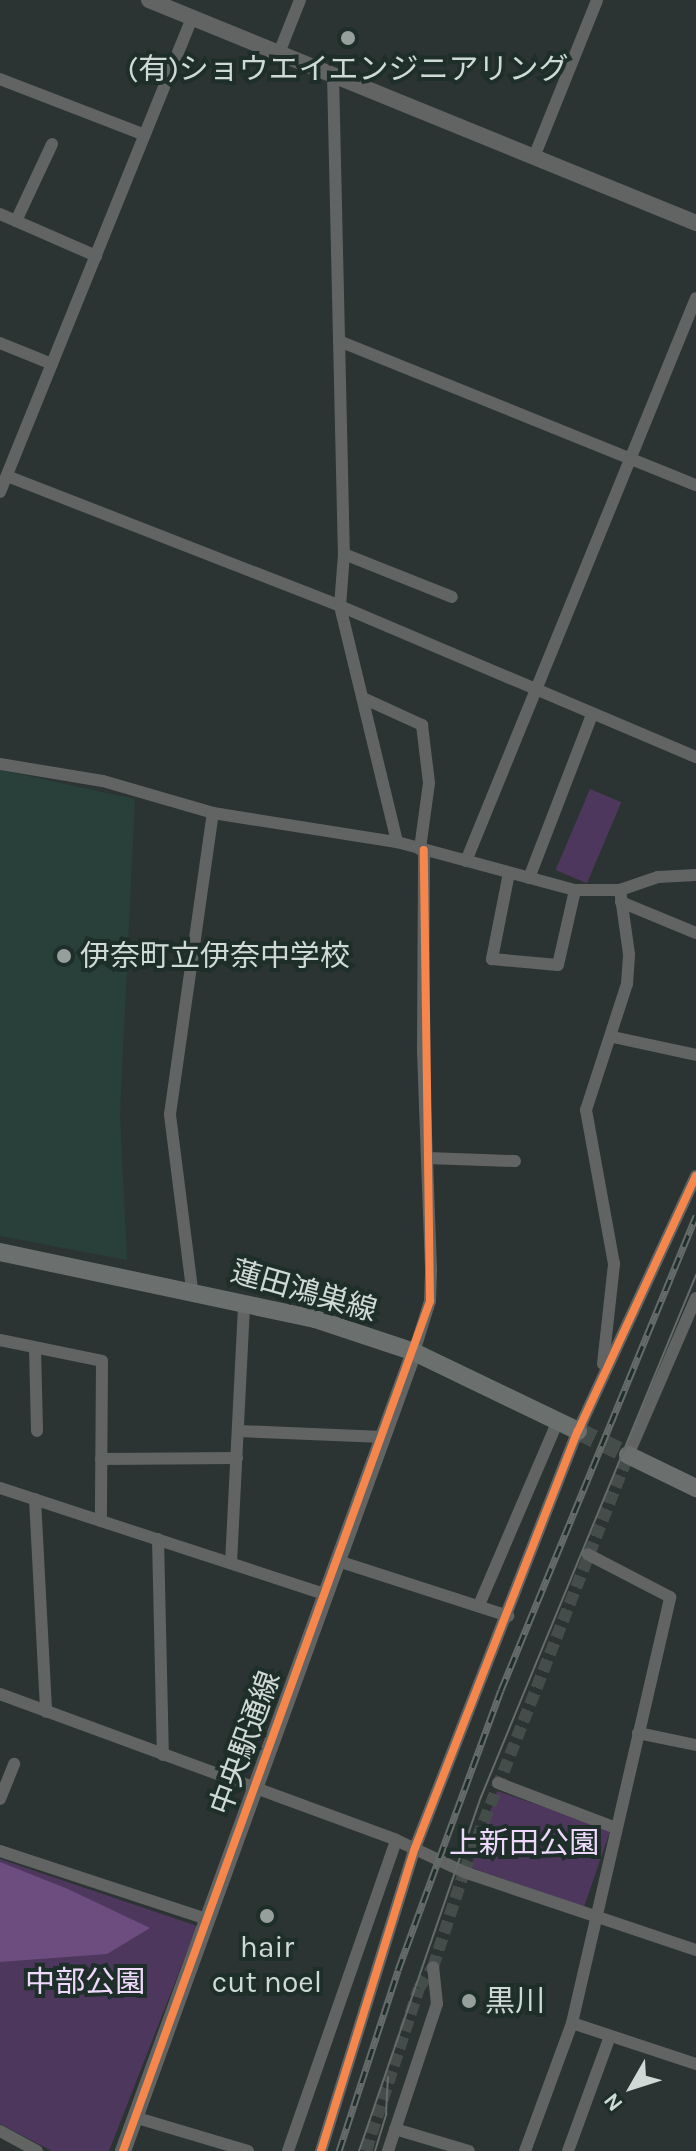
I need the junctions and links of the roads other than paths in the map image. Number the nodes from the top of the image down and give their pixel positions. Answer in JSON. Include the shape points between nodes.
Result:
{"nodes":[{"id":1,"x":149,"y":0,"type":"edge"},
{"id":2,"x":300,"y":0,"type":"edge"},
{"id":3,"x":597,"y":0,"type":"edge"},
{"id":4,"x":192,"y":18,"type":"junction"},
{"id":5,"x":279,"y":53,"type":"junction"},
{"id":6,"x":333,"y":74,"type":"junction"},
{"id":7,"x":0,"y":79,"type":"edge"},
{"id":8,"x":145,"y":135,"type":"junction"},
{"id":9,"x":52,"y":144,"type":"dead end"},
{"id":10,"x":534,"y":157,"type":"junction"},
{"id":11,"x":0,"y":214,"type":"edge"},
{"id":12,"x":16,"y":221,"type":"junction"},
{"id":13,"x":696,"y":223,"type":"edge"},
{"id":14,"x":96,"y":256,"type":"junction"},
{"id":15,"x":696,"y":298,"type":"edge"},
{"id":16,"x":339,"y":341,"type":"junction"},
{"id":17,"x":0,"y":343,"type":"edge"},
{"id":18,"x":52,"y":364,"type":"junction"},
{"id":19,"x":631,"y":457,"type":"junction"},
{"id":20,"x":5,"y":472,"type":"edge"},
{"id":21,"x":696,"y":485,"type":"edge"},
{"id":22,"x":0,"y":492,"type":"edge"},
{"id":23,"x":344,"y":554,"type":"junction"},
{"id":24,"x":452,"y":597,"type":"dead end"},
{"id":25,"x":340,"y":606,"type":"junction"},
{"id":26,"x":532,"y":691,"type":"junction"},
{"id":27,"x":365,"y":699,"type":"junction"},
{"id":28,"x":592,"y":715,"type":"junction"},
{"id":29,"x":696,"y":757,"type":"edge"},
{"id":30,"x":0,"y":764,"type":"edge"},
{"id":31,"x":213,"y":813,"type":"junction"},
{"id":32,"x":397,"y":842,"type":"junction"},
{"id":33,"x":422,"y":849,"type":"junction"},
{"id":34,"x":466,"y":861,"type":"junction"},
{"id":35,"x":509,"y":873,"type":"junction"},
{"id":36,"x":696,"y":875,"type":"edge"},
{"id":37,"x":529,"y":878,"type":"junction"},
{"id":38,"x":575,"y":890,"type":"junction"},
{"id":39,"x":620,"y":890,"type":"junction"},
{"id":40,"x":601,"y":892,"type":"junction"},
{"id":41,"x":625,"y":904,"type":"junction"},
{"id":42,"x":696,"y":933,"type":"edge"},
{"id":43,"x":613,"y":1037,"type":"junction"},
{"id":44,"x":696,"y":1055,"type":"edge"},
{"id":45,"x":427,"y":1158,"type":"junction"},
{"id":46,"x":515,"y":1161,"type":"dead end"},
{"id":47,"x":696,"y":1176,"type":"edge"},
{"id":48,"x":0,"y":1252,"type":"edge"},
{"id":49,"x":192,"y":1289,"type":"junction"},
{"id":50,"x":696,"y":1298,"type":"edge"},
{"id":51,"x":244,"y":1302,"type":"junction"},
{"id":52,"x":0,"y":1340,"type":"edge"},
{"id":53,"x":35,"y":1348,"type":"junction"},
{"id":54,"x":414,"y":1352,"type":"junction"},
{"id":55,"x":602,"y":1374,"type":"junction"},
{"id":56,"x":558,"y":1421,"type":"junction"},
{"id":57,"x":37,"y":1431,"type":"dead end"},
{"id":58,"x":239,"y":1431,"type":"junction"},
{"id":59,"x":578,"y":1431,"type":"junction"},
{"id":60,"x":383,"y":1437,"type":"junction"},
{"id":61,"x":628,"y":1455,"type":"joint"},
{"id":62,"x":237,"y":1458,"type":"junction"},
{"id":63,"x":101,"y":1459,"type":"junction"},
{"id":64,"x":0,"y":1488,"type":"edge"},
{"id":65,"x":696,"y":1488,"type":"edge"},
{"id":66,"x":35,"y":1499,"type":"junction"},
{"id":67,"x":101,"y":1521,"type":"junction"},
{"id":68,"x":158,"y":1539,"type":"junction"},
{"id":69,"x":587,"y":1554,"type":"dead end"},
{"id":70,"x":338,"y":1561,"type":"junction"},
{"id":71,"x":231,"y":1563,"type":"junction"},
{"id":72,"x":324,"y":1594,"type":"junction"},
{"id":73,"x":479,"y":1605,"type":"junction"},
{"id":74,"x":508,"y":1616,"type":"junction"},
{"id":75,"x":0,"y":1694,"type":"edge"},
{"id":76,"x":46,"y":1712,"type":"junction"},
{"id":77,"x":638,"y":1733,"type":"junction"},
{"id":78,"x":696,"y":1745,"type":"edge"},
{"id":79,"x":163,"y":1755,"type":"junction"},
{"id":80,"x":14,"y":1764,"type":"dead end"},
{"id":81,"x":498,"y":1783,"type":"dead end"},
{"id":82,"x":254,"y":1787,"type":"junction"},
{"id":83,"x":0,"y":1799,"type":"edge"},
{"id":84,"x":616,"y":1828,"type":"junction"},
{"id":85,"x":396,"y":1840,"type":"junction"},
{"id":86,"x":415,"y":1848,"type":"junction"},
{"id":87,"x":0,"y":1851,"type":"edge"},
{"id":88,"x":598,"y":1916,"type":"junction"},
{"id":89,"x":207,"y":1919,"type":"junction"},
{"id":90,"x":696,"y":1950,"type":"edge"},
{"id":91,"x":433,"y":1967,"type":"dead end"},
{"id":92,"x":572,"y":2023,"type":"junction"},
{"id":93,"x":609,"y":2039,"type":"junction"},
{"id":94,"x":696,"y":2064,"type":"edge"},
{"id":95,"x":134,"y":2117,"type":"junction"},
{"id":96,"x":395,"y":2129,"type":"junction"},
{"id":97,"x":0,"y":2131,"type":"edge"},
{"id":98,"x":15,"y":2146,"type":"edge"},
{"id":99,"x":37,"y":2151,"type":"edge"},
{"id":100,"x":123,"y":2151,"type":"edge"},
{"id":101,"x":248,"y":2151,"type":"edge"},
{"id":102,"x":288,"y":2151,"type":"edge"},
{"id":103,"x":321,"y":2151,"type":"edge"},
{"id":104,"x":388,"y":2151,"type":"edge"},
{"id":105,"x":469,"y":2151,"type":"edge"},
{"id":106,"x":525,"y":2151,"type":"edge"},
{"id":107,"x":568,"y":2151,"type":"edge"}],
"edges":[{"from":1,"to":4,"type":"street"},
{"from":2,"to":5,"type":"street"},
{"from":3,"to":10,"type":"street"},
{"from":4,"to":5,"type":"street"},
{"from":4,"to":8,"type":"street"},
{"from":5,"to":6,"type":"street"},
{"from":6,"to":10,"type":"street"},
{"from":6,"to":16,"type":"street"},
{"from":7,"to":8,"type":"street"},
{"from":8,"to":14,"type":"street"},
{"from":9,"to":12,"type":"street"},
{"from":10,"to":13,"type":"street"},
{"from":11,"to":12,"type":"street"},
{"from":12,"to":14,"type":"street"},
{"from":14,"to":18,"type":"street"},
{"from":15,"to":19,"type":"street"},
{"from":16,"to":19,"type":"street"},
{"from":16,"to":23,"type":"street"},
{"from":17,"to":18,"type":"street"},
{"from":18,"to":20,"type":"street"},
{"from":19,"to":21,"type":"street"},
{"from":19,"to":26,"type":"street"},
{"from":20,"to":22,"type":"street"},
{"from":20,"to":25,"type":"street"},
{"from":23,"to":24,"type":"street"},
{"from":23,"to":25,"type":"street"},
{"from":25,"to":26,"type":"street"},
{"from":25,"to":27,"type":"street"},
{"from":26,"to":28,"type":"street"},
{"from":26,"to":34,"type":"street"},
{"from":27,"to":32,"type":"street"},
{"from":27,"to":33,"type":"street","via":[[422,725],[429,783]]},
{"from":28,"to":29,"type":"street"},
{"from":28,"to":37,"type":"street"},
{"from":30,"to":31,"type":"street","via":[[103,781]]},
{"from":31,"to":32,"type":"street"},
{"from":31,"to":49,"type":"street","via":[[170,1114]]},
{"from":32,"to":33,"type":"street"},
{"from":33,"to":34,"type":"street"},
{"from":33,"to":45,"type":"street"},
{"from":34,"to":35,"type":"street"},
{"from":35,"to":37,"type":"street"},
{"from":35,"to":38,"type":"street","via":[[492,959],[558,965]]},
{"from":36,"to":39,"type":"street","via":[[658,877]]},
{"from":37,"to":38,"type":"street"},
{"from":38,"to":40,"type":"street"},
{"from":39,"to":40,"type":"street"},
{"from":39,"to":41,"type":"street"},
{"from":40,"to":41,"type":"street"},
{"from":41,"to":42,"type":"street"},
{"from":41,"to":43,"type":"street","via":[[627,984]]},
{"from":43,"to":44,"type":"street"},
{"from":43,"to":55,"type":"street","via":[[586,1110],[614,1264]]},
{"from":45,"to":46,"type":"street"},
{"from":45,"to":54,"type":"street","via":[[430,1301]]},
{"from":47,"to":55,"type":"street"},
{"from":48,"to":49,"type":"main road","name":"蓮田鴻巣線"},
{"from":49,"to":51,"type":"main road","name":"蓮田鴻巣線"},
{"from":50,"to":61,"type":"street"},
{"from":51,"to":54,"type":"main road","name":"蓮田鴻巣線"},
{"from":51,"to":58,"type":"street"},
{"from":52,"to":53,"type":"street"},
{"from":53,"to":57,"type":"street"},
{"from":53,"to":63,"type":"street","via":[[102,1361]]},
{"from":54,"to":56,"type":"main road","name":"蓮田鴻巣線"},
{"from":54,"to":60,"type":"street","name":"中央駅通線"},
{"from":55,"to":59,"type":"street"},
{"from":56,"to":59,"type":"main road","name":"蓮田鴻巣線"},
{"from":56,"to":73,"type":"street"},
{"from":58,"to":60,"type":"street"},
{"from":58,"to":62,"type":"street"},
{"from":59,"to":74,"type":"street"},
{"from":60,"to":70,"type":"street","name":"中央駅通線"},
{"from":61,"to":65,"type":"main road"},
{"from":62,"to":63,"type":"street"},
{"from":62,"to":71,"type":"street"},
{"from":63,"to":67,"type":"street"},
{"from":64,"to":66,"type":"street"},
{"from":66,"to":67,"type":"street"},
{"from":66,"to":76,"type":"street"},
{"from":67,"to":68,"type":"street"},
{"from":68,"to":71,"type":"street"},
{"from":68,"to":79,"type":"street"},
{"from":69,"to":77,"type":"street","via":[[670,1597]]},
{"from":70,"to":72,"type":"street","name":"中央駅通線"},
{"from":70,"to":73,"type":"street"},
{"from":71,"to":72,"type":"street"},
{"from":72,"to":82,"type":"street","name":"中央駅通線"},
{"from":73,"to":74,"type":"street"},
{"from":74,"to":86,"type":"street"},
{"from":75,"to":76,"type":"street"},
{"from":76,"to":79,"type":"street"},
{"from":77,"to":78,"type":"street"},
{"from":77,"to":84,"type":"street"},
{"from":79,"to":82,"type":"street"},
{"from":80,"to":83,"type":"street"},
{"from":81,"to":84,"type":"street"},
{"from":82,"to":85,"type":"street"},
{"from":82,"to":89,"type":"street","name":"中央駅通線"},
{"from":84,"to":88,"type":"street"},
{"from":85,"to":86,"type":"street"},
{"from":85,"to":102,"type":"street"},
{"from":86,"to":88,"type":"street","via":[[464,1872]]},
{"from":86,"to":103,"type":"street"},
{"from":87,"to":89,"type":"street"},
{"from":88,"to":90,"type":"street"},
{"from":88,"to":92,"type":"street"},
{"from":89,"to":95,"type":"street","name":"中央駅通線"},
{"from":91,"to":96,"type":"street","via":[[437,2004]]},
{"from":92,"to":93,"type":"street"},
{"from":92,"to":106,"type":"street"},
{"from":93,"to":94,"type":"street"},
{"from":93,"to":107,"type":"street"},
{"from":95,"to":100,"type":"street","name":"中央駅通線"},
{"from":95,"to":101,"type":"street"},
{"from":96,"to":104,"type":"street"},
{"from":96,"to":105,"type":"street"},
{"from":97,"to":98,"type":"street"},
{"from":98,"to":99,"type":"street"}]}
